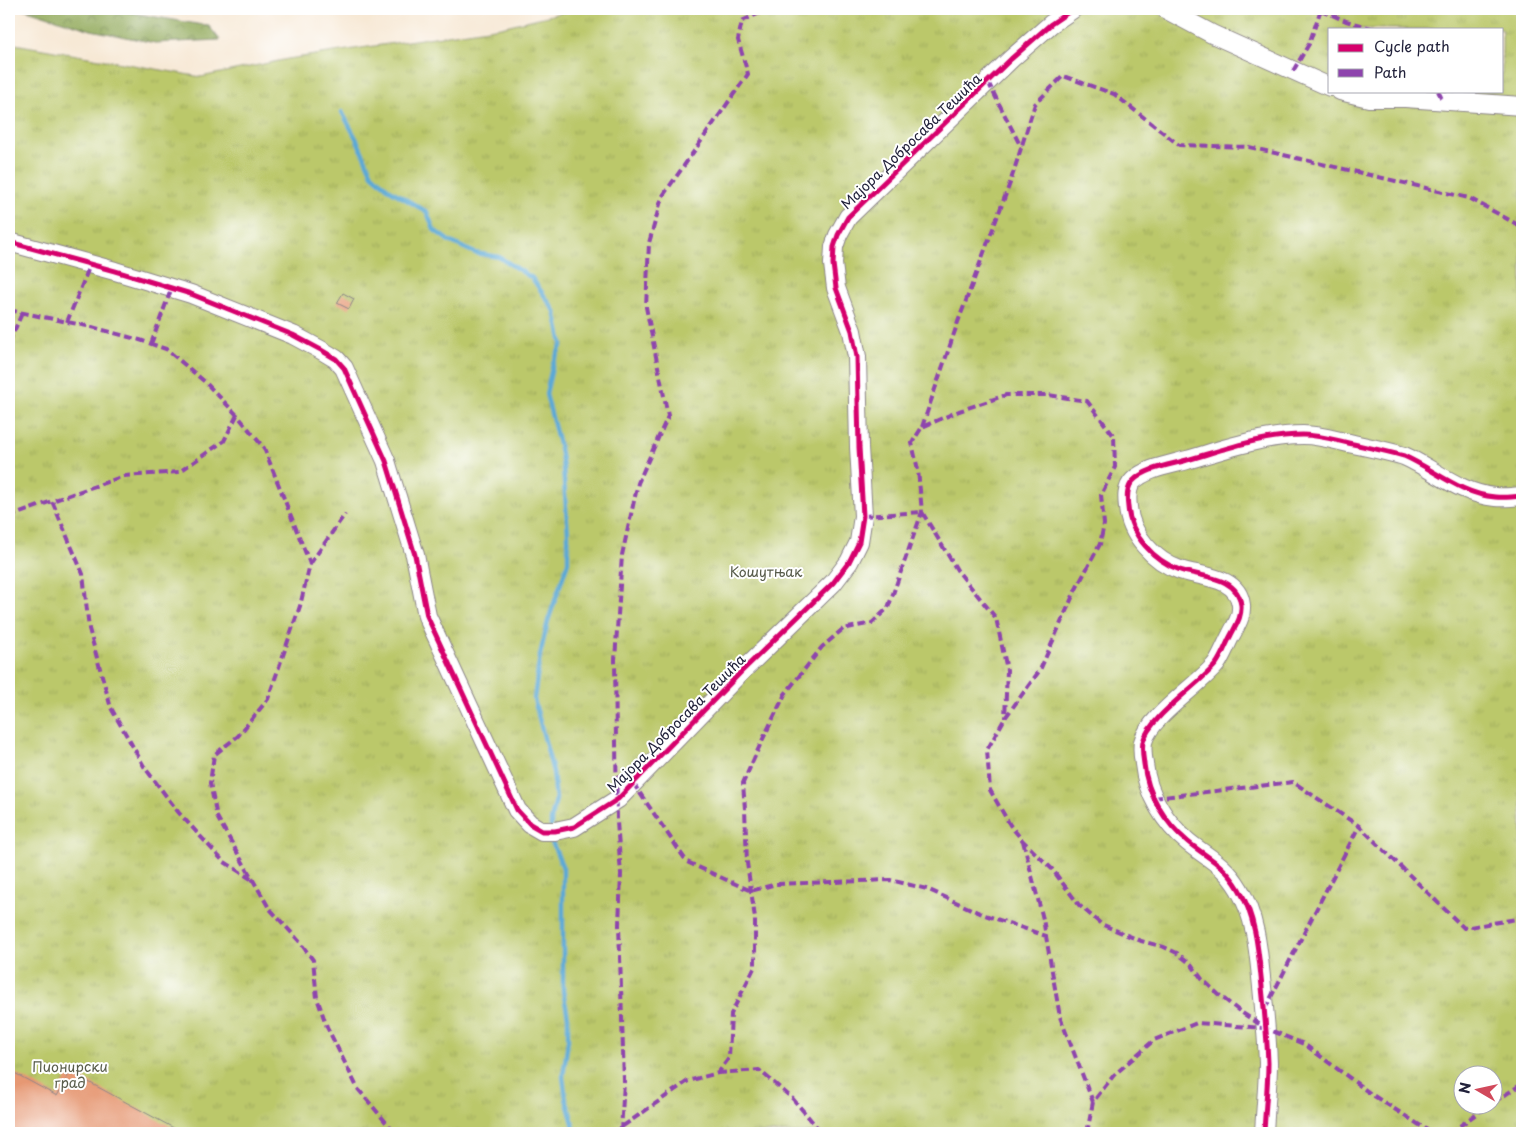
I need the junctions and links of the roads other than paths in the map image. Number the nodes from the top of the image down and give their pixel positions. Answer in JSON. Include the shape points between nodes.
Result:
{"nodes":[{"id":1,"x":1073,"y":9,"type":"edge"},
{"id":2,"x":1164,"y":9,"type":"edge"},
{"id":3,"x":1328,"y":86,"type":"edge"},
{"id":4,"x":1344,"y":92,"type":"edge"},
{"id":5,"x":1522,"y":106,"type":"edge"},
{"id":6,"x":9,"y":242,"type":"edge"},
{"id":7,"x":1522,"y":496,"type":"edge"},
{"id":8,"x":1264,"y":1133,"type":"edge"}],
"edges":[{"from":1,"to":6,"type":"street","name":"Мајора Добросава Тешића","via":[[1011,59],[848,217],[838,235],[834,247],[834,277],[857,357],[864,516],[860,542],[849,562],[833,583],[618,799],[574,827],[548,831],[530,824],[517,810],[427,616],[415,555],[386,461],[344,368],[321,350],[293,335],[191,294]]},
{"from":2,"to":3,"type":"street"},
{"from":4,"to":5,"type":"street","via":[[1369,98]]},
{"from":7,"to":8,"type":"street","via":[[1480,494],[1446,480],[1404,456],[1305,435],[1284,436],[1216,451],[1147,472],[1129,486],[1128,513],[1133,527],[1151,552],[1181,570],[1225,582],[1234,588],[1240,600],[1239,620],[1217,663],[1152,725],[1143,742],[1146,781],[1162,814],[1182,836],[1227,871],[1249,908],[1256,936],[1267,1041]]}]}
